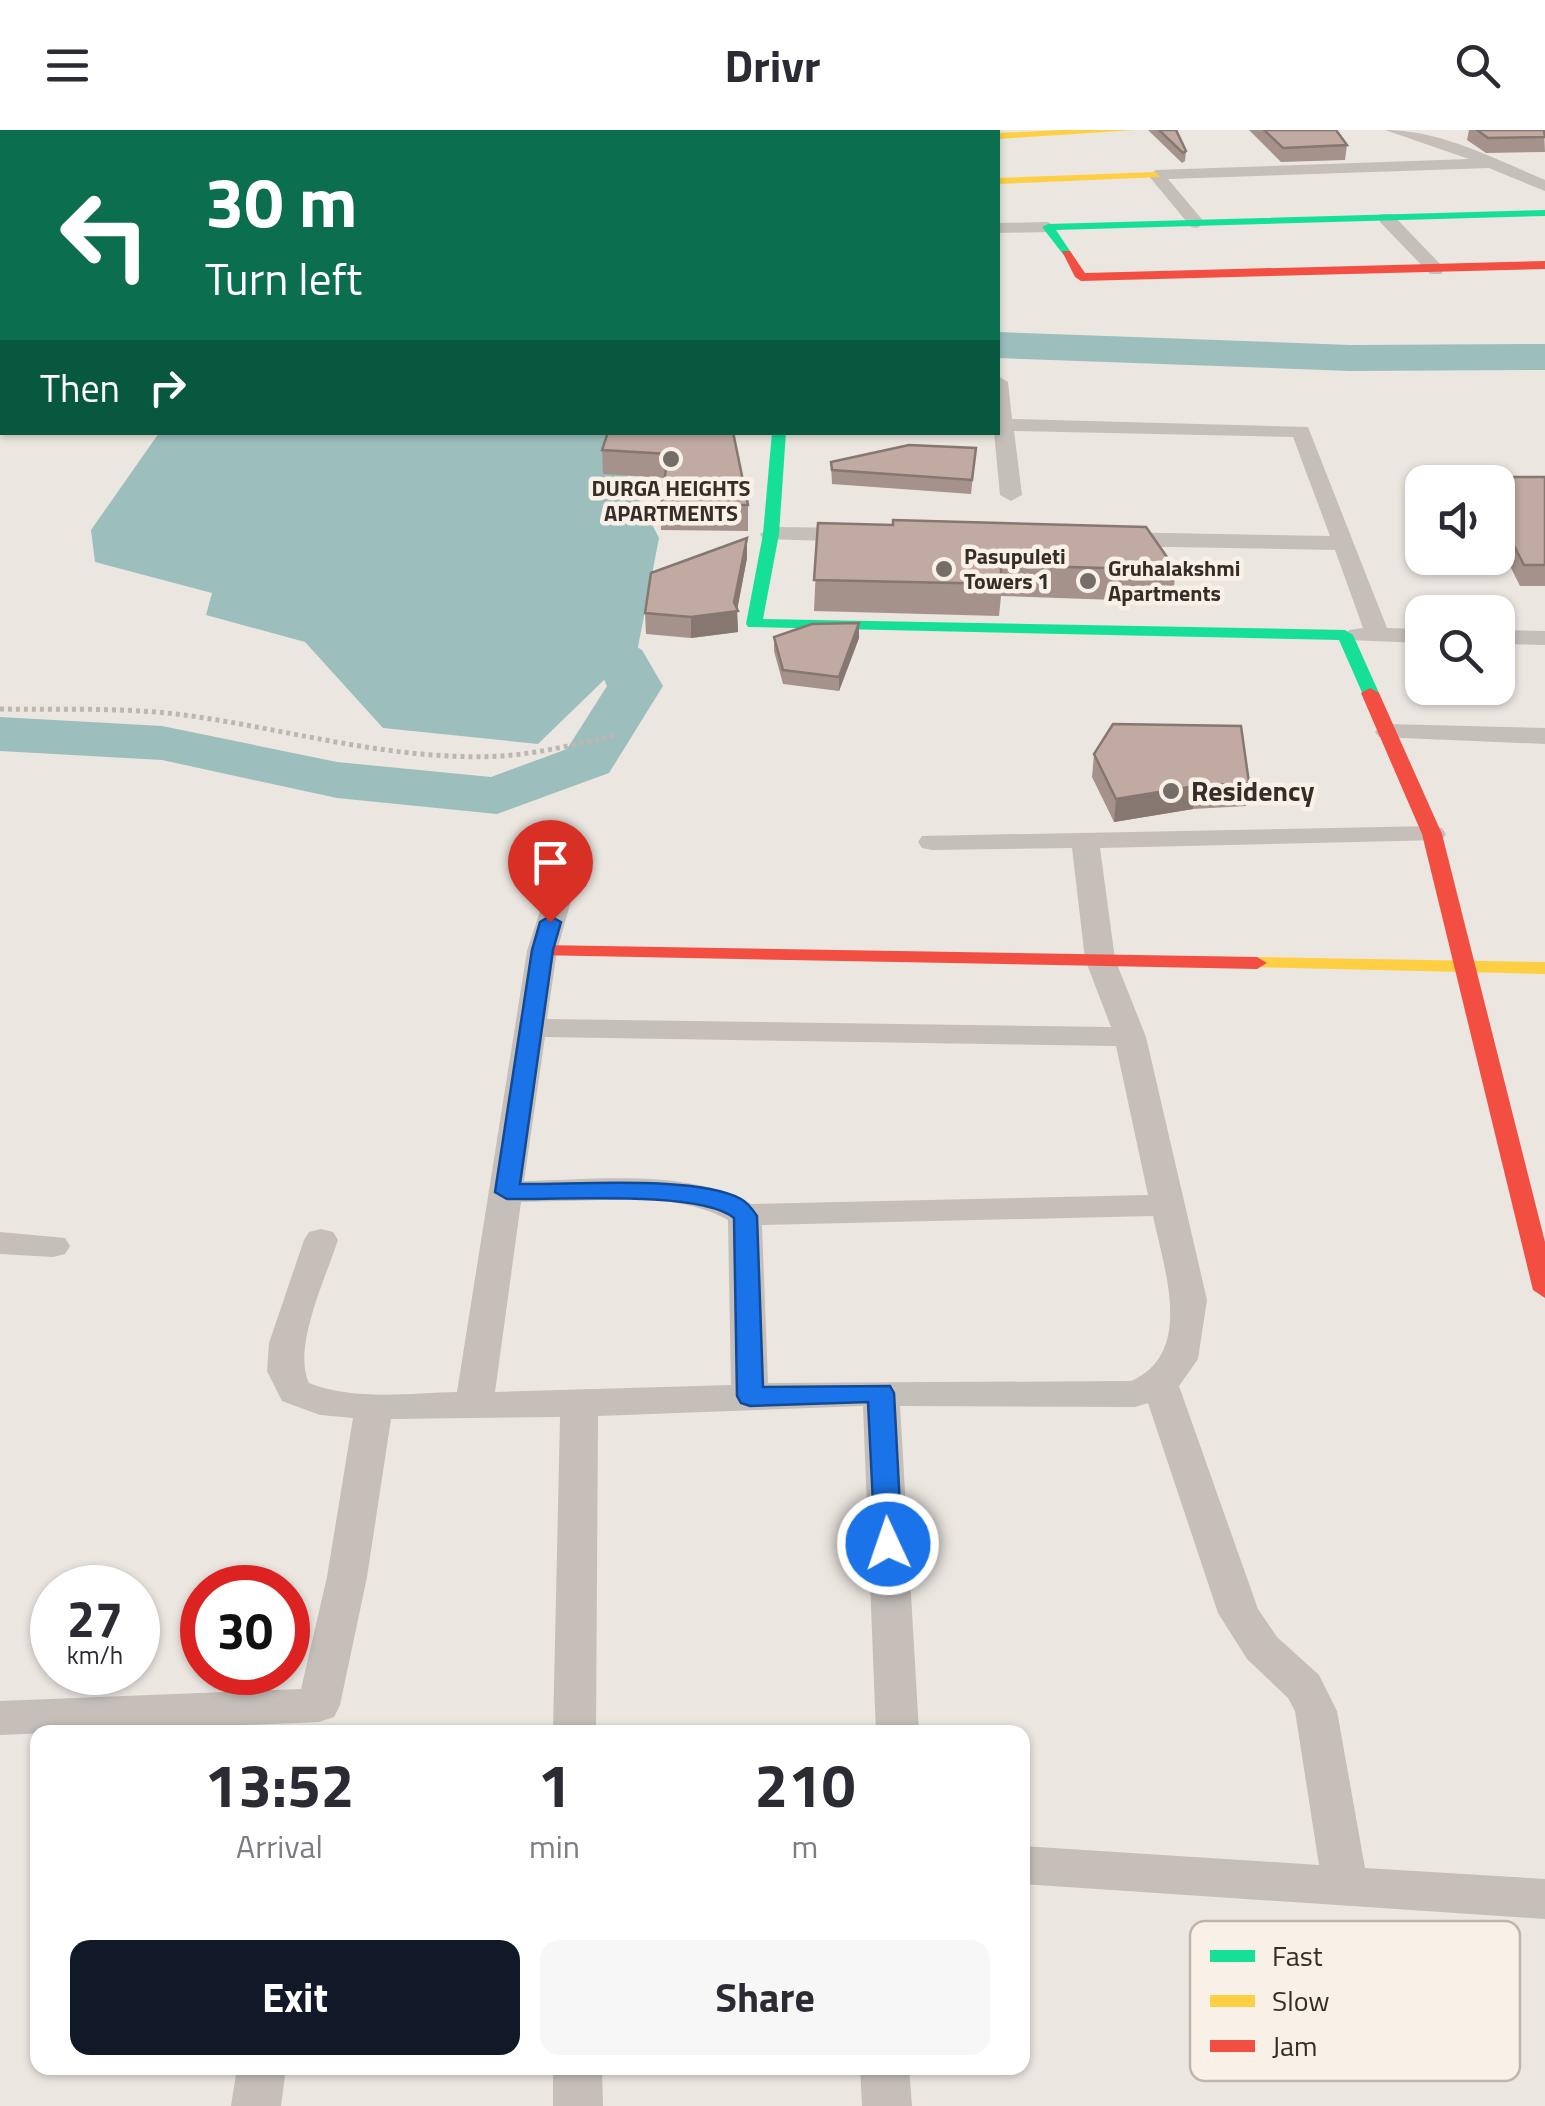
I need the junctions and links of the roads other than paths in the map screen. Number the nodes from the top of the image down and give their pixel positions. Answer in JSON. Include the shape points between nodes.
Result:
{"nodes":[{"id":1,"x":1122,"y":130,"type":"edge"},
{"id":2,"x":1130,"y":130,"type":"edge"},
{"id":3,"x":1393,"y":130,"type":"edge"},
{"id":4,"x":1454,"y":132,"type":"edge"},
{"id":5,"x":1414,"y":134,"type":"junction"},
{"id":6,"x":1000,"y":136,"type":"edge"},
{"id":7,"x":1491,"y":163,"type":"junction"},
{"id":8,"x":1156,"y":176,"type":"junction"},
{"id":9,"x":1000,"y":182,"type":"edge"},
{"id":10,"x":1545,"y":186,"type":"edge"},
{"id":11,"x":1545,"y":213,"type":"edge"},
{"id":12,"x":1386,"y":218,"type":"junction"},
{"id":13,"x":1197,"y":223,"type":"junction"},
{"id":14,"x":1048,"y":227,"type":"junction"},
{"id":15,"x":1000,"y":228,"type":"edge"},
{"id":16,"x":1545,"y":265,"type":"edge"},
{"id":17,"x":1436,"y":270,"type":"junction"},
{"id":18,"x":1001,"y":425,"type":"edge"},
{"id":19,"x":779,"y":435,"type":"edge"},
{"id":20,"x":1011,"y":495,"type":"dead end"},
{"id":21,"x":770,"y":534,"type":"junction"},
{"id":22,"x":889,"y":536,"type":"edge"},
{"id":23,"x":1086,"y":539,"type":"edge"},
{"id":24,"x":1343,"y":543,"type":"junction"},
{"id":25,"x":1346,"y":634,"type":"junction"},
{"id":26,"x":1378,"y":635,"type":"junction"},
{"id":27,"x":1405,"y":636,"type":"edge"},
{"id":28,"x":1515,"y":638,"type":"edge"},
{"id":29,"x":1545,"y":638,"type":"edge"},
{"id":30,"x":1388,"y":732,"type":"junction"},
{"id":31,"x":1545,"y":736,"type":"edge"},
{"id":32,"x":1432,"y":834,"type":"junction"},
{"id":33,"x":1085,"y":840,"type":"junction"},
{"id":34,"x":932,"y":842,"type":"dead end"},
{"id":35,"x":567,"y":865,"type":"dead end"},
{"id":36,"x":542,"y":950,"type":"junction"},
{"id":37,"x":1100,"y":959,"type":"junction"},
{"id":38,"x":1464,"y":965,"type":"junction"},
{"id":39,"x":1545,"y":968,"type":"edge"},
{"id":40,"x":531,"y":1028,"type":"junction"},
{"id":41,"x":1130,"y":1037,"type":"junction"},
{"id":42,"x":507,"y":1192,"type":"junction"},
{"id":43,"x":1170,"y":1204,"type":"junction"},
{"id":44,"x":746,"y":1216,"type":"junction"},
{"id":45,"x":322,"y":1240,"type":"dead end"},
{"id":46,"x":0,"y":1243,"type":"edge"},
{"id":47,"x":52,"y":1246,"type":"dead end"},
{"id":48,"x":1545,"y":1290,"type":"edge"},
{"id":49,"x":1160,"y":1385,"type":"junction"},
{"id":50,"x":881,"y":1393,"type":"junction"},
{"id":51,"x":750,"y":1396,"type":"junction"},
{"id":52,"x":579,"y":1404,"type":"junction"},
{"id":53,"x":474,"y":1405,"type":"junction"},
{"id":54,"x":374,"y":1406,"type":"junction"},
{"id":55,"x":0,"y":1718,"type":"edge"},
{"id":56,"x":317,"y":1719,"type":"edge"},
{"id":57,"x":575,"y":1725,"type":"edge"},
{"id":58,"x":898,"y":1725,"type":"edge"},
{"id":59,"x":1030,"y":1866,"type":"edge"},
{"id":60,"x":1345,"y":1886,"type":"junction"},
{"id":61,"x":1545,"y":1899,"type":"edge"},
{"id":62,"x":261,"y":2075,"type":"edge"},
{"id":63,"x":578,"y":2075,"type":"edge"},
{"id":64,"x":885,"y":2075,"type":"edge"},
{"id":65,"x":256,"y":2106,"type":"edge"},
{"id":66,"x":578,"y":2106,"type":"edge"},
{"id":67,"x":887,"y":2106,"type":"edge"}],
"edges":[{"from":1,"to":2,"type":"street"},
{"from":1,"to":6,"type":"street"},
{"from":1,"to":8,"type":"street"},
{"from":3,"to":5,"type":"street"},
{"from":4,"to":5,"type":"street"},
{"from":5,"to":7,"type":"street"},
{"from":7,"to":8,"type":"street"},
{"from":7,"to":10,"type":"street"},
{"from":8,"to":9,"type":"street"},
{"from":8,"to":13,"type":"street"},
{"from":11,"to":12,"type":"street"},
{"from":12,"to":13,"type":"street"},
{"from":12,"to":17,"type":"street"},
{"from":13,"to":14,"type":"street"},
{"from":14,"to":15,"type":"street"},
{"from":14,"to":17,"type":"street","via":[[1081,277]]},
{"from":16,"to":17,"type":"street"},
{"from":18,"to":20,"type":"street"},
{"from":18,"to":24,"type":"street","via":[[1301,431]]},
{"from":19,"to":21,"type":"street"},
{"from":21,"to":22,"type":"street"},
{"from":21,"to":25,"type":"street","via":[[754,624]]},
{"from":23,"to":24,"type":"street"},
{"from":24,"to":26,"type":"street"},
{"from":25,"to":26,"type":"street"},
{"from":25,"to":30,"type":"street"},
{"from":26,"to":27,"type":"street"},
{"from":28,"to":29,"type":"street"},
{"from":30,"to":31,"type":"street"},
{"from":30,"to":32,"type":"street"},
{"from":32,"to":33,"type":"street"},
{"from":32,"to":38,"type":"street"},
{"from":33,"to":34,"type":"street"},
{"from":33,"to":37,"type":"street"},
{"from":35,"to":36,"type":"street"},
{"from":36,"to":37,"type":"street"},
{"from":36,"to":40,"type":"street"},
{"from":37,"to":38,"type":"street"},
{"from":37,"to":41,"type":"street"},
{"from":38,"to":39,"type":"street"},
{"from":38,"to":48,"type":"street"},
{"from":40,"to":41,"type":"street"},
{"from":40,"to":42,"type":"street"},
{"from":41,"to":43,"type":"street"},
{"from":42,"to":44,"type":"street","via":[[692,1194],[732,1204]]},
{"from":42,"to":53,"type":"street"},
{"from":43,"to":44,"type":"street"},
{"from":43,"to":49,"type":"street","via":[[1188,1315],[1180,1359]]},
{"from":44,"to":51,"type":"street"},
{"from":45,"to":54,"type":"street","via":[[285,1371],[295,1392],[320,1402]]},
{"from":46,"to":47,"type":"street"},
{"from":49,"to":50,"type":"street","via":[[1098,1396]]},
{"from":49,"to":60,"type":"street","via":[[1239,1614],[1262,1648],[1304,1687],[1316,1711]]},
{"from":50,"to":51,"type":"street"},
{"from":50,"to":58,"type":"street"},
{"from":51,"to":52,"type":"street"},
{"from":52,"to":53,"type":"street"},
{"from":52,"to":57,"type":"street"},
{"from":53,"to":54,"type":"street"},
{"from":54,"to":56,"type":"street"},
{"from":55,"to":56,"type":"street"},
{"from":59,"to":60,"type":"street"},
{"from":60,"to":61,"type":"street"},
{"from":62,"to":65,"type":"street"},
{"from":63,"to":66,"type":"street"},
{"from":64,"to":67,"type":"street"}]}
